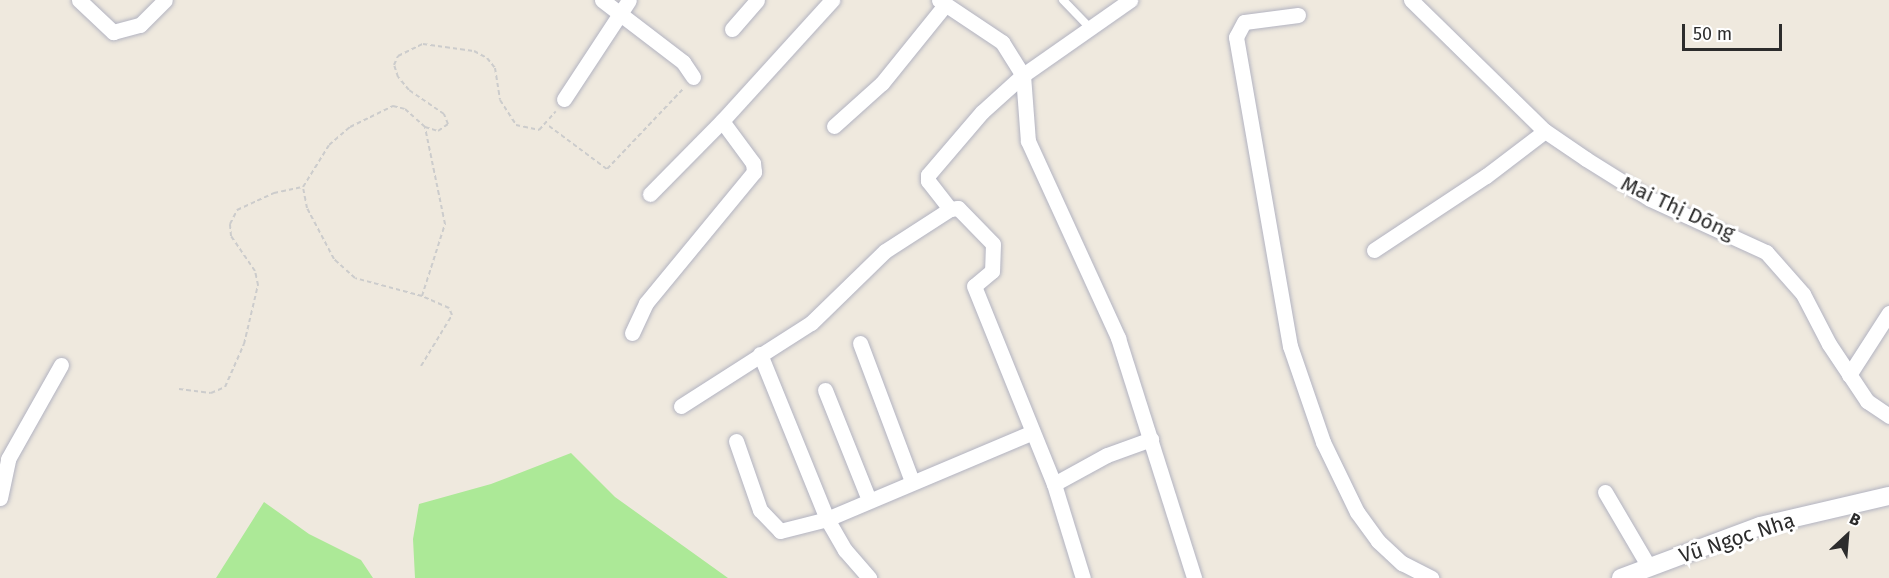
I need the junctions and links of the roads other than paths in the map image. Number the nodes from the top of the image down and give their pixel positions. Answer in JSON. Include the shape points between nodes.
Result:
{"nodes":[{"id":1,"x":79,"y":0,"type":"edge"},
{"id":2,"x":165,"y":0,"type":"edge"},
{"id":3,"x":602,"y":0,"type":"edge"},
{"id":4,"x":757,"y":0,"type":"edge"},
{"id":5,"x":832,"y":0,"type":"edge"},
{"id":6,"x":1063,"y":0,"type":"edge"},
{"id":7,"x":1130,"y":0,"type":"edge"},
{"id":8,"x":1411,"y":0,"type":"edge"},
{"id":9,"x":942,"y":2,"type":"edge"},
{"id":10,"x":625,"y":6,"type":"edge"},
{"id":11,"x":1298,"y":15,"type":"dead end"},
{"id":12,"x":1090,"y":28,"type":"junction"},
{"id":13,"x":732,"y":29,"type":"dead end"},
{"id":14,"x":1023,"y":75,"type":"junction"},
{"id":15,"x":693,"y":77,"type":"road end"},
{"id":16,"x":564,"y":99,"type":"road end"},
{"id":17,"x":722,"y":121,"type":"junction"},
{"id":18,"x":834,"y":126,"type":"dead end"},
{"id":19,"x":1545,"y":131,"type":"junction"},
{"id":20,"x":650,"y":194,"type":"dead end"},
{"id":21,"x":950,"y":208,"type":"junction"},
{"id":22,"x":1374,"y":250,"type":"dead end"},
{"id":23,"x":1889,"y":313,"type":"edge"},
{"id":24,"x":632,"y":333,"type":"dead end"},
{"id":25,"x":860,"y":343,"type":"dead end"},
{"id":26,"x":760,"y":354,"type":"junction"},
{"id":27,"x":61,"y":365,"type":"dead end"},
{"id":28,"x":1850,"y":375,"type":"junction"},
{"id":29,"x":825,"y":390,"type":"dead end"},
{"id":30,"x":681,"y":406,"type":"dead end"},
{"id":31,"x":1889,"y":416,"type":"edge"},
{"id":32,"x":1031,"y":433,"type":"junction"},
{"id":33,"x":1151,"y":439,"type":"junction"},
{"id":34,"x":736,"y":441,"type":"dead end"},
{"id":35,"x":912,"y":481,"type":"junction"},
{"id":36,"x":1054,"y":484,"type":"junction"},
{"id":37,"x":1605,"y":492,"type":"dead end"},
{"id":38,"x":1889,"y":496,"type":"edge"},
{"id":39,"x":0,"y":498,"type":"edge"},
{"id":40,"x":869,"y":500,"type":"junction"},
{"id":41,"x":827,"y":519,"type":"junction"},
{"id":42,"x":1649,"y":567,"type":"junction"},
{"id":43,"x":869,"y":578,"type":"edge"},
{"id":44,"x":1083,"y":578,"type":"edge"},
{"id":45,"x":1194,"y":578,"type":"edge"},
{"id":46,"x":1431,"y":578,"type":"edge"},
{"id":47,"x":1621,"y":578,"type":"edge"}],
"edges":[{"from":1,"to":2,"type":"street","via":[[113,32],[140,25]]},
{"from":3,"to":10,"type":"street"},
{"from":4,"to":13,"type":"street"},
{"from":5,"to":17,"type":"street"},
{"from":6,"to":12,"type":"lane"},
{"from":7,"to":12,"type":"street"},
{"from":8,"to":19,"type":"street","name":"Mai Thị Dõng"},
{"from":9,"to":14,"type":"street","via":[[1002,42]]},
{"from":9,"to":18,"type":"street","via":[[882,83]]},
{"from":10,"to":15,"type":"street","via":[[683,62]]},
{"from":10,"to":16,"type":"street"},
{"from":11,"to":46,"type":"street","via":[[1244,22],[1236,38],[1290,346],[1323,442],[1357,512],[1394,555]]},
{"from":12,"to":14,"type":"street"},
{"from":14,"to":21,"type":"street","via":[[981,112],[928,175],[927,181]]},
{"from":14,"to":33,"type":"street","via":[[1028,141],[1106,308]]},
{"from":17,"to":20,"type":"street"},
{"from":17,"to":24,"type":"street","via":[[753,163],[754,172],[645,303]]},
{"from":19,"to":22,"type":"street","via":[[1486,176]]},
{"from":19,"to":28,"type":"street","name":"Mai Thị Dõng","via":[[1650,199],[1766,252],[1803,294]]},
{"from":21,"to":26,"type":"street","via":[[885,251],[821,314]]},
{"from":21,"to":32,"type":"street","via":[[958,208],[993,244],[992,271],[974,286]]},
{"from":23,"to":28,"type":"street"},
{"from":25,"to":35,"type":"street"},
{"from":26,"to":30,"type":"street"},
{"from":26,"to":41,"type":"street"},
{"from":27,"to":39,"type":"street","via":[[8,459]]},
{"from":28,"to":31,"type":"street","name":"Mai Thị Dõng","via":[[1867,401]]},
{"from":29,"to":40,"type":"street"},
{"from":32,"to":35,"type":"street"},
{"from":32,"to":36,"type":"street"},
{"from":33,"to":36,"type":"street","via":[[1107,455]]},
{"from":33,"to":45,"type":"street"},
{"from":34,"to":41,"type":"street","via":[[760,510],[768,521],[780,531]]},
{"from":35,"to":40,"type":"street"},
{"from":36,"to":44,"type":"street"},
{"from":37,"to":42,"type":"street"},
{"from":38,"to":42,"type":"street","name":"Vũ Ngọc Nhạ","via":[[1760,526]]},
{"from":40,"to":41,"type":"street"},
{"from":41,"to":43,"type":"street","via":[[845,550]]},
{"from":42,"to":47,"type":"street","name":"Vũ Ngọc Nhạ"}]}
